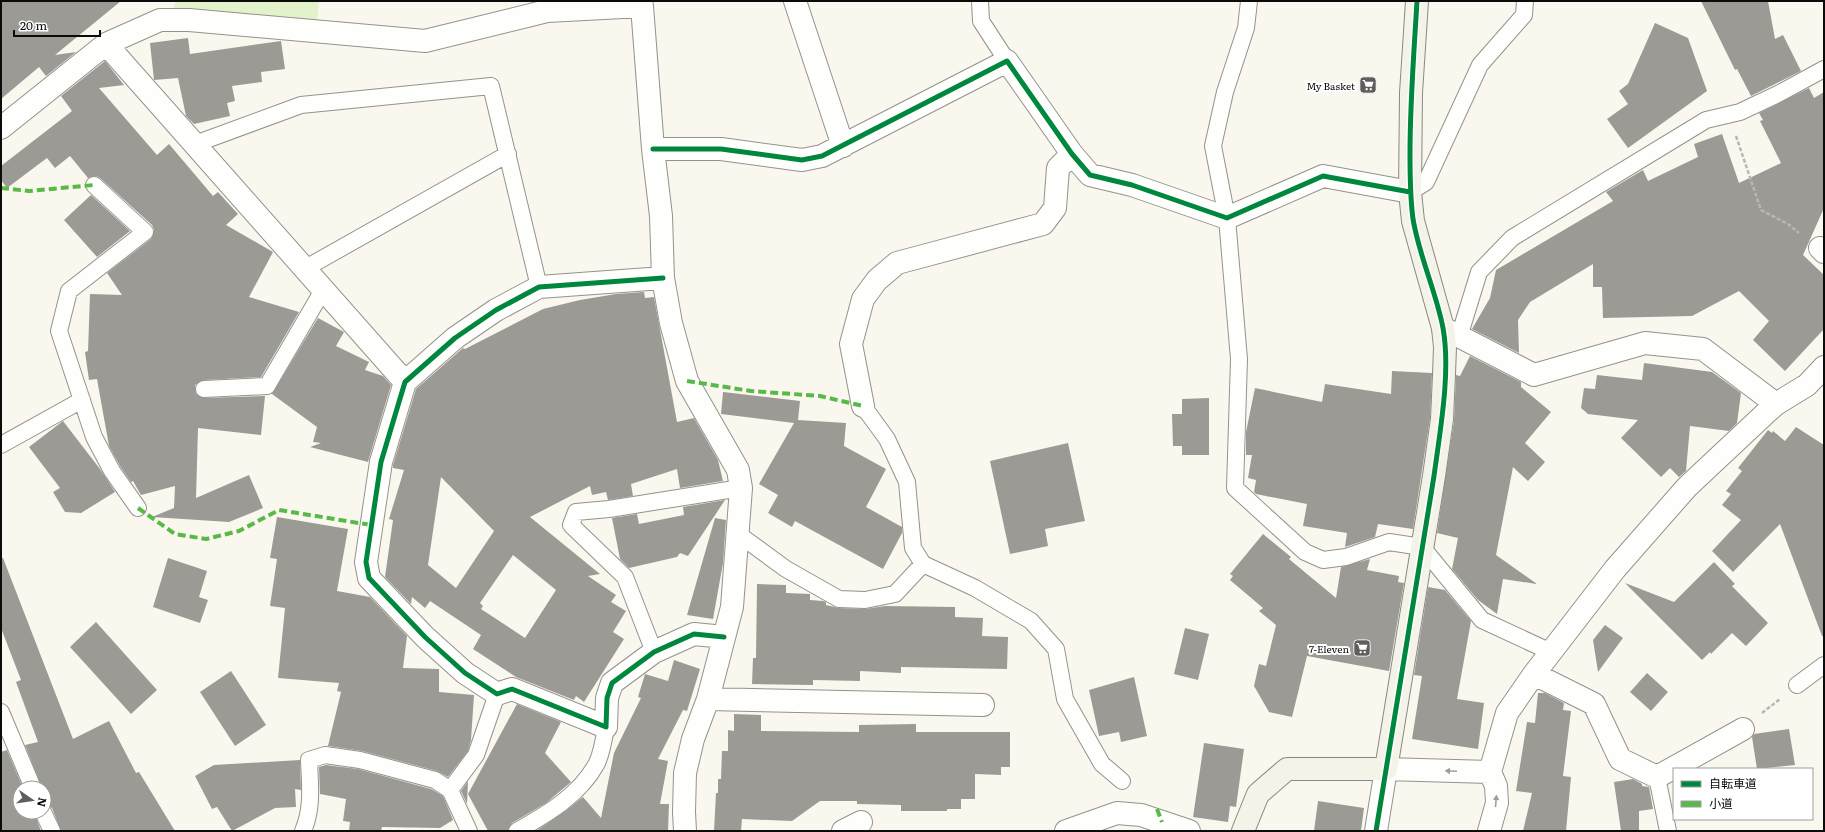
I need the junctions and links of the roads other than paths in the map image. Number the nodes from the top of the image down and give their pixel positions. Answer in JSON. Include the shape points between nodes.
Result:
{"nodes":[{"id":1,"x":795,"y":1,"type":"edge"},
{"id":2,"x":980,"y":1,"type":"edge"},
{"id":3,"x":1249,"y":1,"type":"edge"},
{"id":4,"x":1417,"y":1,"type":"edge"},
{"id":5,"x":1525,"y":1,"type":"edge"},
{"id":6,"x":641,"y":4,"type":"edge"},
{"id":7,"x":544,"y":6,"type":"edge"},
{"id":8,"x":106,"y":44,"type":"junction"},
{"id":9,"x":1007,"y":61,"type":"junction"},
{"id":10,"x":1824,"y":69,"type":"edge"},
{"id":11,"x":1,"y":128,"type":"edge"},
{"id":12,"x":195,"y":144,"type":"junction"},
{"id":13,"x":843,"y":146,"type":"junction"},
{"id":14,"x":654,"y":149,"type":"junction"},
{"id":15,"x":508,"y":154,"type":"junction"},
{"id":16,"x":1072,"y":154,"type":"junction"},
{"id":17,"x":94,"y":185,"type":"dead end"},
{"id":18,"x":1410,"y":192,"type":"junction"},
{"id":19,"x":1227,"y":218,"type":"junction"},
{"id":20,"x":304,"y":269,"type":"junction"},
{"id":21,"x":663,"y":278,"type":"junction"},
{"id":22,"x":539,"y":287,"type":"junction"},
{"id":23,"x":323,"y":290,"type":"junction"},
{"id":24,"x":1451,"y":332,"type":"junction"},
{"id":25,"x":1824,"y":366,"type":"edge"},
{"id":26,"x":405,"y":382,"type":"junction"},
{"id":27,"x":204,"y":389,"type":"dead end"},
{"id":28,"x":82,"y":400,"type":"junction"},
{"id":29,"x":1776,"y":404,"type":"junction"},
{"id":30,"x":863,"y":406,"type":"joint"},
{"id":31,"x":1,"y":445,"type":"edge"},
{"id":32,"x":741,"y":488,"type":"junction"},
{"id":33,"x":138,"y":508,"type":"dead end"},
{"id":34,"x":738,"y":534,"type":"junction"},
{"id":35,"x":1422,"y":547,"type":"junction"},
{"id":36,"x":924,"y":564,"type":"junction"},
{"id":37,"x":724,"y":637,"type":"junction"},
{"id":38,"x":654,"y":652,"type":"junction"},
{"id":39,"x":1551,"y":652,"type":"junction"},
{"id":40,"x":1824,"y":665,"type":"edge"},
{"id":41,"x":1534,"y":674,"type":"junction"},
{"id":42,"x":1797,"y":684,"type":"road end"},
{"id":43,"x":497,"y":694,"type":"junction"},
{"id":44,"x":708,"y":699,"type":"junction"},
{"id":45,"x":982,"y":705,"type":"dead end"},
{"id":46,"x":1,"y":712,"type":"edge"},
{"id":47,"x":606,"y":727,"type":"junction"},
{"id":48,"x":1743,"y":729,"type":"road end"},
{"id":49,"x":1675,"y":768,"type":"edge"},
{"id":50,"x":1386,"y":769,"type":"junction"},
{"id":51,"x":1673,"y":769,"type":"edge"},
{"id":52,"x":1490,"y":772,"type":"junction"},
{"id":53,"x":1657,"y":778,"type":"junction"},
{"id":54,"x":29,"y":780,"type":"edge"},
{"id":55,"x":1122,"y":781,"type":"dead end"},
{"id":56,"x":450,"y":790,"type":"junction"},
{"id":57,"x":47,"y":820,"type":"edge"},
{"id":58,"x":52,"y":831,"type":"edge"},
{"id":59,"x":303,"y":831,"type":"edge"},
{"id":60,"x":470,"y":831,"type":"edge"},
{"id":61,"x":517,"y":831,"type":"edge"},
{"id":62,"x":685,"y":831,"type":"edge"},
{"id":63,"x":1066,"y":831,"type":"edge"},
{"id":64,"x":1189,"y":831,"type":"edge"},
{"id":65,"x":1243,"y":831,"type":"edge"},
{"id":66,"x":1376,"y":831,"type":"edge"},
{"id":67,"x":1489,"y":831,"type":"edge"},
{"id":68,"x":1668,"y":831,"type":"edge"}],
"edges":[{"from":1,"to":13,"type":"street"},
{"from":2,"to":9,"type":"lane","via":[[981,21]]},
{"from":3,"to":19,"type":"lane","via":[[1246,28],[1225,92],[1213,146]]},
{"from":4,"to":18,"type":"street","via":[[1411,93]]},
{"from":5,"to":18,"type":"lane","via":[[1524,15],[1480,65],[1426,182]]},
{"from":6,"to":7,"type":"street"},
{"from":6,"to":14,"type":"street"},
{"from":7,"to":8,"type":"street","via":[[425,41],[189,20],[160,20]]},
{"from":8,"to":11,"type":"street"},
{"from":8,"to":12,"type":"street"},
{"from":9,"to":13,"type":"street"},
{"from":9,"to":16,"type":"street"},
{"from":10,"to":24,"type":"lane","via":[[1740,112],[1706,120],[1512,238],[1479,272]]},
{"from":12,"to":15,"type":"lane","via":[[301,105],[491,86]]},
{"from":12,"to":20,"type":"street"},
{"from":13,"to":14,"type":"street","via":[[822,156],[802,160],[721,149]]},
{"from":14,"to":21,"type":"street","via":[[661,216]]},
{"from":15,"to":20,"type":"lane"},
{"from":15,"to":22,"type":"lane"},
{"from":16,"to":19,"type":"street","via":[[1090,175],[1132,185]]},
{"from":16,"to":30,"type":"street","via":[[1058,168],[1055,208],[1043,224],[897,264],[877,280],[863,299],[851,344]]},
{"from":17,"to":28,"type":"lane","via":[[145,232],[69,291],[59,331]]},
{"from":18,"to":19,"type":"street","via":[[1323,176]]},
{"from":18,"to":24,"type":"street","via":[[1413,221]]},
{"from":19,"to":35,"type":"lane","via":[[1239,359],[1235,488],[1304,552],[1323,560],[1346,557],[1389,542]]},
{"from":20,"to":23,"type":"street"},
{"from":21,"to":22,"type":"street"},
{"from":21,"to":32,"type":"street","via":[[671,323],[687,381],[738,470]]},
{"from":22,"to":26,"type":"street","via":[[496,310],[467,330]]},
{"from":23,"to":26,"type":"street"},
{"from":23,"to":27,"type":"lane","via":[[267,386]]},
{"from":24,"to":29,"type":"street","via":[[1534,375],[1645,343],[1703,349]]},
{"from":24,"to":35,"type":"street","via":[[1445,347],[1442,419]]},
{"from":25,"to":29,"type":"street","via":[[1807,385]]},
{"from":26,"to":43,"type":"street","via":[[381,462],[366,562],[369,578],[448,658],[465,673]]},
{"from":28,"to":31,"type":"lane"},
{"from":28,"to":33,"type":"lane","via":[[94,437],[112,471]]},
{"from":29,"to":39,"type":"street","via":[[1687,487],[1615,569]]},
{"from":30,"to":36,"type":"lane","via":[[887,439],[907,482],[913,548]]},
{"from":32,"to":34,"type":"street"},
{"from":32,"to":38,"type":"lane","via":[[576,512],[571,525],[625,577]]},
{"from":34,"to":36,"type":"lane","via":[[791,572],[839,599],[865,600],[895,594]]},
{"from":34,"to":37,"type":"street","via":[[732,607]]},
{"from":35,"to":39,"type":"lane","via":[[1482,620]]},
{"from":35,"to":50,"type":"street"},
{"from":36,"to":55,"type":"lane","via":[[975,588],[1031,621],[1056,650],[1065,699],[1098,758]]},
{"from":37,"to":38,"type":"street","via":[[694,634]]},
{"from":37,"to":44,"type":"street"},
{"from":38,"to":47,"type":"street","via":[[612,683],[607,698]]},
{"from":39,"to":41,"type":"street"},
{"from":40,"to":42,"type":"lane"},
{"from":41,"to":52,"type":"street","via":[[1507,713]]},
{"from":41,"to":53,"type":"street","via":[[1594,704],[1620,759]]},
{"from":43,"to":47,"type":"street","via":[[512,689]]},
{"from":43,"to":56,"type":"lane","via":[[476,755]]},
{"from":44,"to":45,"type":"street"},
{"from":44,"to":62,"type":"street","via":[[693,739],[685,773]]},
{"from":46,"to":54,"type":"lane"},
{"from":47,"to":61,"type":"lane","via":[[597,763],[586,779],[561,804]]},
{"from":48,"to":49,"type":"street"},
{"from":52,"to":50,"type":"street","one_way":true},
{"from":50,"to":65,"type":"street","via":[[1287,769],[1258,794]]},
{"from":50,"to":66,"type":"street"},
{"from":51,"to":53,"type":"street"},
{"from":67,"to":52,"type":"street","one_way":true,"via":[[1497,803],[1496,786]]},
{"from":53,"to":68,"type":"lane"},
{"from":56,"to":59,"type":"lane","via":[[435,780],[408,772],[360,760],[325,755],[309,760],[311,801]]},
{"from":56,"to":60,"type":"lane"},
{"from":57,"to":58,"type":"lane"},
{"from":63,"to":64,"type":"street","via":[[1117,813],[1141,815]]}]}
